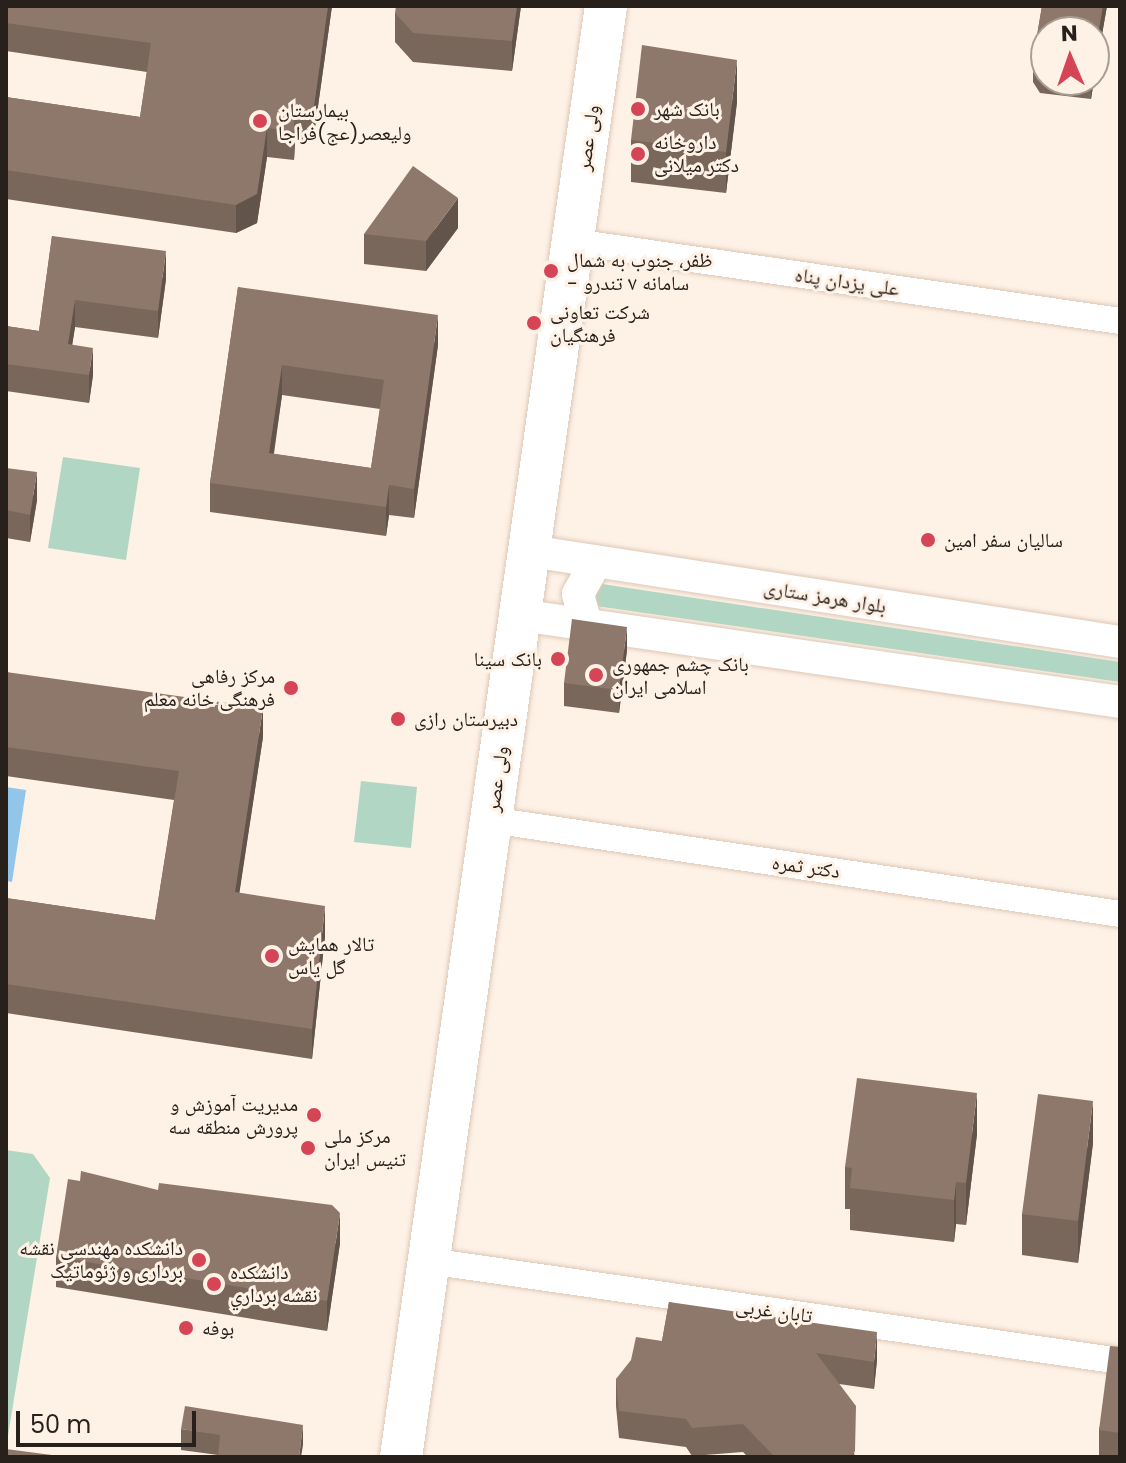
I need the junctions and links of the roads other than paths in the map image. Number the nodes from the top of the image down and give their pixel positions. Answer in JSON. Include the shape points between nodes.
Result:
{"nodes":[{"id":1,"x":606,"y":6,"type":"edge"},
{"id":2,"x":574,"y":242,"type":"junction"},
{"id":3,"x":1120,"y":321,"type":"edge"},
{"id":4,"x":530,"y":551,"type":"junction"},
{"id":5,"x":596,"y":562,"type":"junction"},
{"id":6,"x":520,"y":615,"type":"junction"},
{"id":7,"x":586,"y":624,"type":"junction"},
{"id":8,"x":1120,"y":642,"type":"edge"},
{"id":9,"x":1120,"y":702,"type":"edge"},
{"id":10,"x":491,"y":820,"type":"junction"},
{"id":11,"x":1120,"y":914,"type":"edge"},
{"id":12,"x":429,"y":1261,"type":"junction"},
{"id":13,"x":1120,"y":1361,"type":"edge"},
{"id":14,"x":401,"y":1457,"type":"edge"}],
"edges":[{"from":1,"to":2,"type":"main road","name":"ولی عصر"},
{"from":2,"to":3,"type":"street","name":"علی یزدان پناه"},
{"from":2,"to":4,"type":"main road","name":"ولی عصر"},
{"from":4,"to":5,"type":"street","name":"بلوار هرمز ستاری"},
{"from":4,"to":6,"type":"main road","name":"ولی عصر"},
{"from":5,"to":7,"type":"street","via":[[578,594]]},
{"from":5,"to":8,"type":"street","name":"بلوار هرمز ستاری"},
{"from":6,"to":7,"type":"street"},
{"from":6,"to":10,"type":"main road","name":"ولی عصر"},
{"from":7,"to":9,"type":"street"},
{"from":10,"to":11,"type":"street","name":"دکتر ثمره"},
{"from":10,"to":12,"type":"main road","name":"ولی عصر"},
{"from":12,"to":13,"type":"street","name":"تابان غربی"},
{"from":12,"to":14,"type":"main road","name":"ولی عصر"}]}
